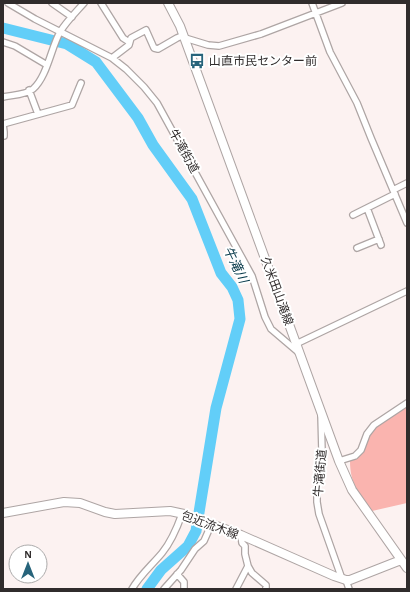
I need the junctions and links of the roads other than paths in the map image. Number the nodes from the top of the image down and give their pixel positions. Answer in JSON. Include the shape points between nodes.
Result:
{"nodes":[{"id":1,"x":8,"y":3,"type":"edge"},
{"id":2,"x":52,"y":3,"type":"edge"},
{"id":3,"x":84,"y":3,"type":"edge"},
{"id":4,"x":100,"y":3,"type":"edge"},
{"id":5,"x":168,"y":3,"type":"edge"},
{"id":6,"x":312,"y":3,"type":"edge"},
{"id":7,"x":342,"y":3,"type":"edge"},
{"id":8,"x":316,"y":14,"type":"junction"},
{"id":9,"x":72,"y":17,"type":"junction"},
{"id":10,"x":60,"y":33,"type":"junction"},
{"id":11,"x":184,"y":37,"type":"junction"},
{"id":12,"x":3,"y":42,"type":"edge"},
{"id":13,"x":129,"y":42,"type":"junction"},
{"id":14,"x":112,"y":58,"type":"junction"},
{"id":15,"x":47,"y":65,"type":"junction"},
{"id":16,"x":81,"y":83,"type":"dead end"},
{"id":17,"x":29,"y":90,"type":"junction"},
{"id":18,"x":3,"y":97,"type":"edge"},
{"id":19,"x":38,"y":114,"type":"junction"},
{"id":20,"x":3,"y":124,"type":"edge"},
{"id":21,"x":4,"y":136,"type":"edge"},
{"id":22,"x":407,"y":183,"type":"edge"},
{"id":23,"x":394,"y":192,"type":"junction"},
{"id":24,"x":367,"y":208,"type":"junction"},
{"id":25,"x":353,"y":215,"type":"dead end"},
{"id":26,"x":407,"y":223,"type":"edge"},
{"id":27,"x":357,"y":248,"type":"dead end"},
{"id":28,"x":407,"y":291,"type":"edge"},
{"id":29,"x":296,"y":344,"type":"junction"},
{"id":30,"x":300,"y":354,"type":"junction"},
{"id":31,"x":407,"y":403,"type":"edge"},
{"id":32,"x":321,"y":411,"type":"junction"},
{"id":33,"x":339,"y":461,"type":"junction"},
{"id":34,"x":3,"y":513,"type":"edge"},
{"id":35,"x":186,"y":515,"type":"junction"},
{"id":36,"x":209,"y":524,"type":"junction"},
{"id":37,"x":241,"y":535,"type":"junction"},
{"id":38,"x":404,"y":559,"type":"edge"},
{"id":39,"x":248,"y":566,"type":"junction"},
{"id":40,"x":407,"y":568,"type":"edge"},
{"id":41,"x":177,"y":574,"type":"junction"},
{"id":42,"x":346,"y":585,"type":"edge"},
{"id":43,"x":132,"y":589,"type":"edge"},
{"id":44,"x":164,"y":589,"type":"edge"},
{"id":45,"x":184,"y":589,"type":"edge"},
{"id":46,"x":236,"y":589,"type":"edge"},
{"id":47,"x":266,"y":589,"type":"edge"}],
"edges":[{"from":1,"to":10,"type":"street","name":"牛滝街道"},
{"from":2,"to":9,"type":"street"},
{"from":3,"to":9,"type":"street"},
{"from":4,"to":13,"type":"street","via":[[123,38]]},
{"from":5,"to":11,"type":"street","name":"久米田山滝線"},
{"from":6,"to":8,"type":"street"},
{"from":7,"to":8,"type":"street"},
{"from":8,"to":11,"type":"street","via":[[219,46]]},
{"from":8,"to":23,"type":"street","via":[[330,52],[355,97]]},
{"from":9,"to":10,"type":"street"},
{"from":10,"to":14,"type":"street","name":"牛滝街道"},
{"from":10,"to":15,"type":"street"},
{"from":11,"to":13,"type":"street","via":[[177,38],[158,49],[154,48],[146,30],[131,38]]},
{"from":11,"to":29,"type":"street","name":"久米田山滝線"},
{"from":12,"to":15,"type":"street","via":[[15,46]]},
{"from":13,"to":14,"type":"street"},
{"from":14,"to":30,"type":"street","name":"牛滝街道","via":[[144,87],[157,103],[252,276],[271,329]]},
{"from":15,"to":17,"type":"street","via":[[33,89]]},
{"from":16,"to":19,"type":"street","via":[[72,105]]},
{"from":17,"to":18,"type":"street"},
{"from":17,"to":19,"type":"street"},
{"from":19,"to":20,"type":"street"},
{"from":20,"to":21,"type":"street"},
{"from":22,"to":23,"type":"street"},
{"from":23,"to":24,"type":"street"},
{"from":23,"to":26,"type":"street"},
{"from":24,"to":25,"type":"street"},
{"from":24,"to":27,"type":"street","via":[[380,242]]},
{"from":28,"to":29,"type":"street"},
{"from":29,"to":30,"type":"street","name":"久米田山滝線"},
{"from":30,"to":32,"type":"street","name":"久米田山滝線"},
{"from":31,"to":33,"type":"street","via":[[374,425],[355,456]]},
{"from":32,"to":33,"type":"street","name":"久米田山滝線"},
{"from":32,"to":42,"type":"street","name":"牛滝街道","via":[[322,452],[317,478],[317,502],[319,514]]},
{"from":33,"to":38,"type":"street","name":"久米田山滝線","via":[[352,490]]},
{"from":34,"to":35,"type":"street","name":"包近流木線","via":[[56,502],[72,502],[115,514],[170,511]]},
{"from":35,"to":36,"type":"street","name":"包近流木線"},
{"from":35,"to":43,"type":"street","via":[[162,553]]},
{"from":36,"to":37,"type":"street","name":"包近流木線"},
{"from":36,"to":41,"type":"street","via":[[204,541]]},
{"from":37,"to":39,"type":"street"},
{"from":37,"to":42,"type":"street","name":"包近流木線"},
{"from":38,"to":40,"type":"street","name":"久米田山滝線"},
{"from":38,"to":42,"type":"street","via":[[355,578]]},
{"from":39,"to":46,"type":"street"},
{"from":39,"to":47,"type":"street","via":[[266,585]]},
{"from":41,"to":44,"type":"street"},
{"from":41,"to":45,"type":"street","via":[[184,582]]}]}
